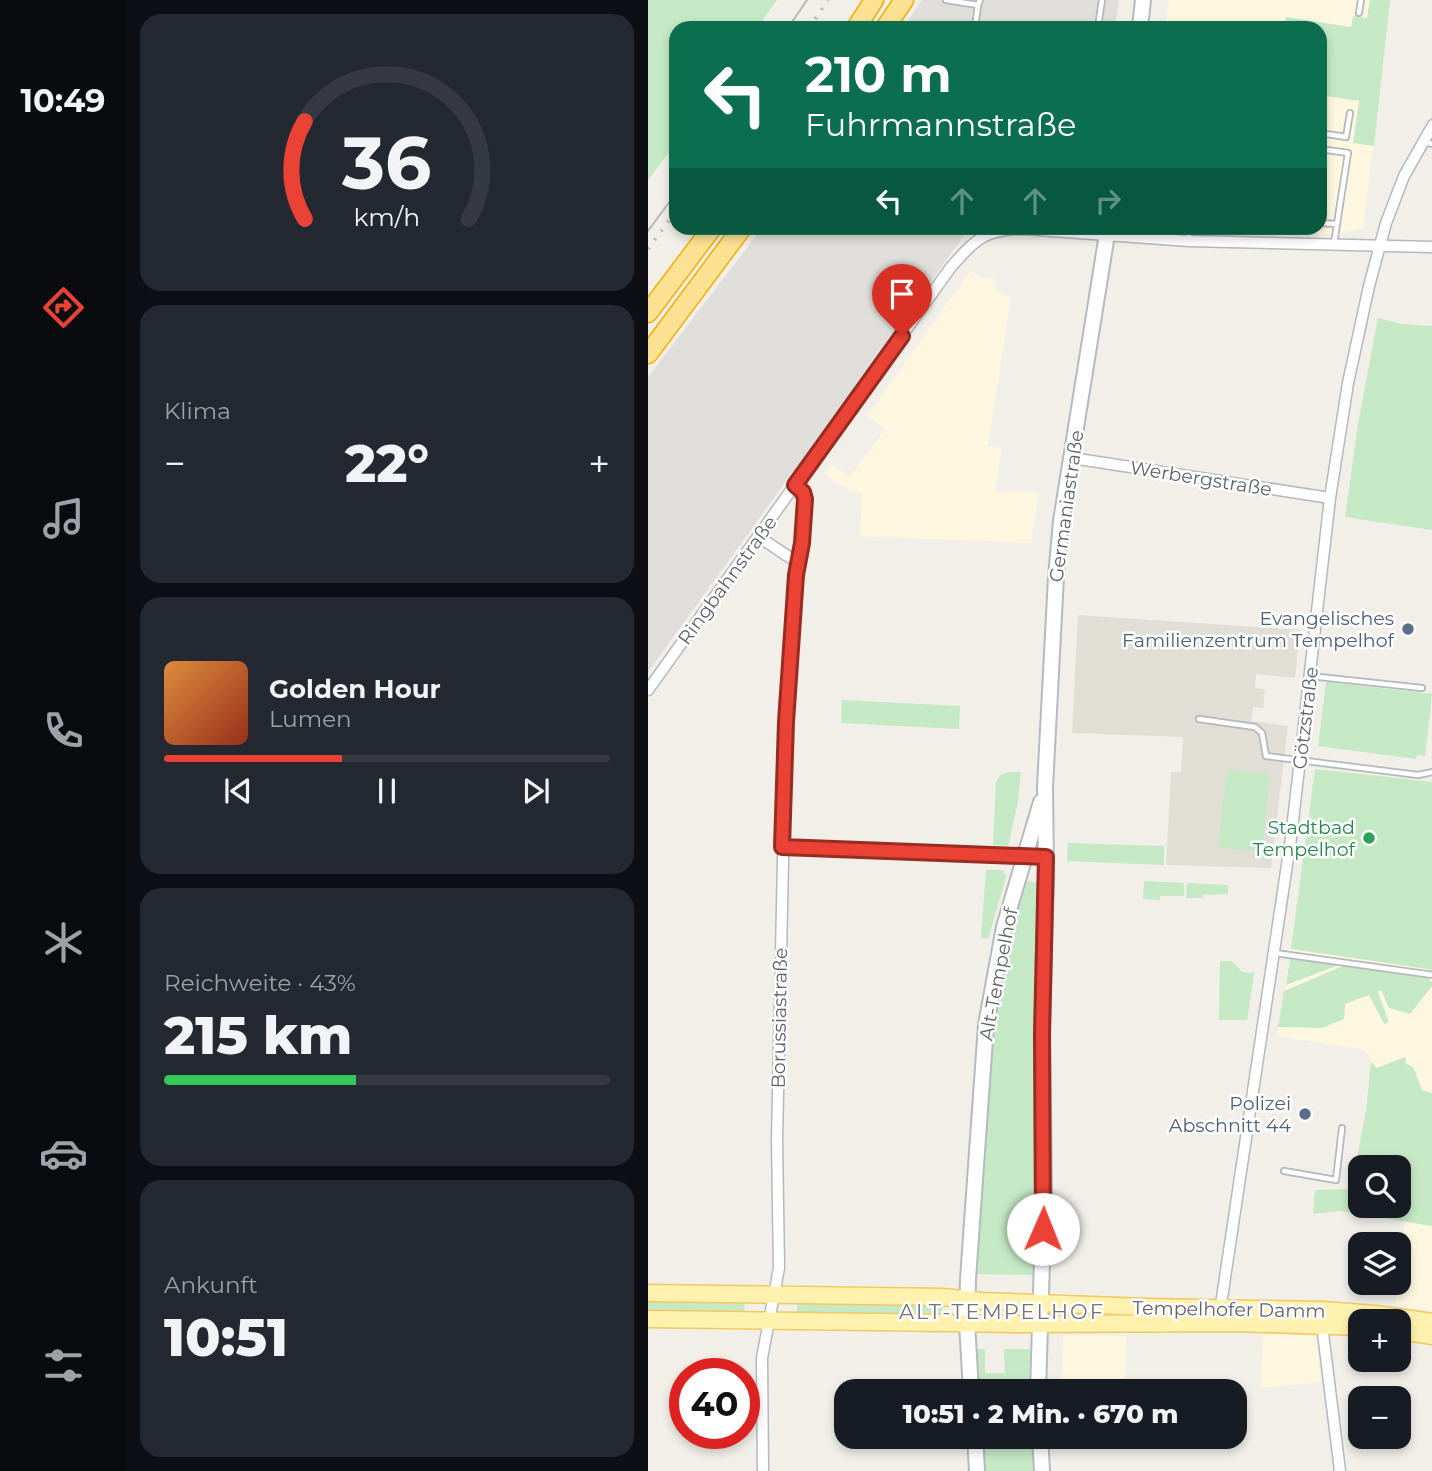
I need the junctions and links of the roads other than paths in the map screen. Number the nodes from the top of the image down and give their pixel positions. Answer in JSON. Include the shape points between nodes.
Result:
{"nodes":[{"id":1,"x":874,"y":0,"type":"edge"},
{"id":2,"x":904,"y":0,"type":"edge"},
{"id":3,"x":946,"y":0,"type":"edge"},
{"id":4,"x":1102,"y":0,"type":"edge"},
{"id":5,"x":1143,"y":0,"type":"edge"},
{"id":6,"x":1361,"y":0,"type":"edge"},
{"id":7,"x":979,"y":3,"type":"edge"},
{"id":8,"x":1359,"y":13,"type":"dead end"},
{"id":9,"x":1099,"y":20,"type":"dead end"},
{"id":10,"x":860,"y":21,"type":"edge"},
{"id":11,"x":890,"y":21,"type":"edge"},
{"id":12,"x":976,"y":21,"type":"edge"},
{"id":13,"x":1141,"y":21,"type":"edge"},
{"id":14,"x":1350,"y":113,"type":"dead end"},
{"id":15,"x":1433,"y":125,"type":"edge"},
{"id":16,"x":1327,"y":134,"type":"edge"},
{"id":17,"x":1427,"y":143,"type":"edge"},
{"id":18,"x":1327,"y":150,"type":"edge"},
{"id":19,"x":1327,"y":223,"type":"edge"},
{"id":20,"x":1337,"y":224,"type":"junction"},
{"id":21,"x":707,"y":235,"type":"edge"},
{"id":22,"x":737,"y":235,"type":"edge"},
{"id":23,"x":985,"y":235,"type":"edge"},
{"id":24,"x":1107,"y":235,"type":"edge"},
{"id":25,"x":1140,"y":235,"type":"edge"},
{"id":26,"x":1189,"y":235,"type":"edge"},
{"id":27,"x":1189,"y":241,"type":"junction"},
{"id":28,"x":1333,"y":245,"type":"junction"},
{"id":29,"x":1379,"y":246,"type":"junction"},
{"id":30,"x":1433,"y":247,"type":"edge"},
{"id":31,"x":648,"y":313,"type":"edge"},
{"id":32,"x":648,"y":354,"type":"edge"},
{"id":33,"x":1072,"y":458,"type":"junction"},
{"id":34,"x":795,"y":485,"type":"junction"},
{"id":35,"x":1330,"y":498,"type":"junction"},
{"id":36,"x":759,"y":537,"type":"junction"},
{"id":37,"x":798,"y":563,"type":"junction"},
{"id":38,"x":1310,"y":676,"type":"junction"},
{"id":39,"x":1422,"y":688,"type":"dead end"},
{"id":40,"x":648,"y":691,"type":"edge"},
{"id":41,"x":1199,"y":719,"type":"dead end"},
{"id":42,"x":1300,"y":761,"type":"junction"},
{"id":43,"x":1433,"y":772,"type":"edge"},
{"id":44,"x":1045,"y":787,"type":"junction"},
{"id":45,"x":782,"y":847,"type":"junction"},
{"id":46,"x":1025,"y":856,"type":"junction"},
{"id":47,"x":1046,"y":857,"type":"junction"},
{"id":48,"x":1274,"y":953,"type":"junction"},
{"id":49,"x":1433,"y":975,"type":"edge"},
{"id":50,"x":1342,"y":1128,"type":"dead end"},
{"id":51,"x":1284,"y":1171,"type":"dead end"},
{"id":52,"x":648,"y":1293,"type":"edge"},
{"id":53,"x":774,"y":1295,"type":"junction"},
{"id":54,"x":968,"y":1300,"type":"junction"},
{"id":55,"x":1041,"y":1302,"type":"junction"},
{"id":56,"x":1220,"y":1315,"type":"junction"},
{"id":57,"x":648,"y":1319,"type":"edge"},
{"id":58,"x":769,"y":1320,"type":"junction"},
{"id":59,"x":1433,"y":1322,"type":"edge"},
{"id":60,"x":967,"y":1323,"type":"junction"},
{"id":61,"x":1040,"y":1324,"type":"junction"},
{"id":62,"x":1322,"y":1325,"type":"junction"},
{"id":63,"x":1348,"y":1326,"type":"edge"},
{"id":64,"x":1411,"y":1333,"type":"edge"},
{"id":65,"x":1433,"y":1336,"type":"edge"},
{"id":66,"x":970,"y":1379,"type":"edge"},
{"id":67,"x":1038,"y":1379,"type":"edge"},
{"id":68,"x":976,"y":1449,"type":"edge"},
{"id":69,"x":1041,"y":1449,"type":"edge"},
{"id":70,"x":763,"y":1471,"type":"edge"},
{"id":71,"x":977,"y":1471,"type":"edge"},
{"id":72,"x":1042,"y":1471,"type":"edge"},
{"id":73,"x":1340,"y":1471,"type":"edge"}],
"edges":[{"from":1,"to":10,"type":"highway"},
{"from":2,"to":11,"type":"highway"},
{"from":3,"to":7,"type":"lane"},
{"from":4,"to":9,"type":"lane"},
{"from":5,"to":13,"type":"street"},
{"from":6,"to":8,"type":"lane"},
{"from":7,"to":12,"type":"lane"},
{"from":14,"to":16,"type":"lane","via":[[1346,137]]},
{"from":15,"to":17,"type":"street","name":"Götzstraße"},
{"from":17,"to":29,"type":"street","name":"Götzstraße","via":[[1395,195]]},
{"from":18,"to":20,"type":"lane","via":[[1348,153]]},
{"from":19,"to":20,"type":"lane"},
{"from":20,"to":28,"type":"lane"},
{"from":21,"to":31,"type":"highway"},
{"from":22,"to":32,"type":"highway"},
{"from":23,"to":34,"type":"street","name":"Ringbahnstraße","via":[[951,267]]},
{"from":24,"to":33,"type":"street","name":"Germaniastraße"},
{"from":25,"to":27,"type":"street","name":"Ringbahnstraße"},
{"from":26,"to":27,"type":"lane"},
{"from":27,"to":28,"type":"street","name":"Ringbahnstraße"},
{"from":28,"to":29,"type":"street","name":"Ringbahnstraße"},
{"from":29,"to":30,"type":"street","name":"Ringbahnstraße"},
{"from":29,"to":35,"type":"street","name":"Götzstraße","via":[[1348,383]]},
{"from":33,"to":35,"type":"street","name":"Werbergstraße"},
{"from":33,"to":44,"type":"street","name":"Germaniastraße","via":[[1057,555]]},
{"from":34,"to":36,"type":"street","name":"Ringbahnstraße"},
{"from":34,"to":37,"type":"street","name":"Borussiastraße","via":[[805,499]]},
{"from":35,"to":38,"type":"street","name":"Götzstraße"},
{"from":36,"to":37,"type":"street"},
{"from":36,"to":40,"type":"street","name":"Ringbahnstraße"},
{"from":37,"to":45,"type":"street","name":"Borussiastraße"},
{"from":38,"to":39,"type":"lane"},
{"from":38,"to":42,"type":"street","name":"Götzstraße"},
{"from":41,"to":42,"type":"lane","via":[[1255,727],[1262,733],[1266,756]]},
{"from":42,"to":43,"type":"lane","via":[[1418,775]]},
{"from":42,"to":48,"type":"street","name":"Götzstraße"},
{"from":44,"to":46,"type":"street","name":"Alt-Tempelhof"},
{"from":44,"to":47,"type":"street","name":"Alt-Tempelhof"},
{"from":45,"to":46,"type":"street"},
{"from":45,"to":53,"type":"street","name":"Borussiastraße","via":[[779,1268]]},
{"from":46,"to":47,"type":"street"},
{"from":46,"to":54,"type":"street","name":"Alt-Tempelhof","via":[[997,958],[986,1025]]},
{"from":47,"to":55,"type":"street","name":"Alt-Tempelhof"},
{"from":48,"to":49,"type":"lane"},
{"from":48,"to":56,"type":"street","name":"Götzstraße"},
{"from":50,"to":51,"type":"lane","via":[[1336,1180]]},
{"from":52,"to":53,"type":"main road","name":"Tempelhofer Damm"},
{"from":53,"to":54,"type":"main road","name":"Tempelhofer Damm"},
{"from":53,"to":58,"type":"street","name":"Borussiastraße"},
{"from":54,"to":55,"type":"main road","name":"Tempelhofer Damm"},
{"from":54,"to":60,"type":"street","name":"Alt-Tempelhof"},
{"from":55,"to":56,"type":"main road","name":"Tempelhofer Damm"},
{"from":55,"to":61,"type":"street","name":"Alt-Tempelhof"},
{"from":56,"to":59,"type":"main road","name":"Tempelhofer Damm","via":[[1346,1312]]},
{"from":56,"to":61,"type":"main road","name":"Tempelhofer Damm"},
{"from":56,"to":62,"type":"main road","name":"Tempelhofer Damm"},
{"from":57,"to":58,"type":"main road","name":"Tempelhofer Damm"},
{"from":58,"to":60,"type":"main road","name":"Tempelhofer Damm"},
{"from":58,"to":70,"type":"street","name":"Borussiastraße","via":[[762,1358]]},
{"from":60,"to":61,"type":"main road","name":"Tempelhofer Damm"},
{"from":60,"to":66,"type":"street","name":"Alt-Tempelhof"},
{"from":61,"to":67,"type":"street","name":"Alt-Tempelhof"},
{"from":62,"to":63,"type":"main road","name":"Tempelhofer Damm"},
{"from":62,"to":73,"type":"street"},
{"from":64,"to":65,"type":"main road"},
{"from":68,"to":71,"type":"street"},
{"from":69,"to":72,"type":"street"}]}
